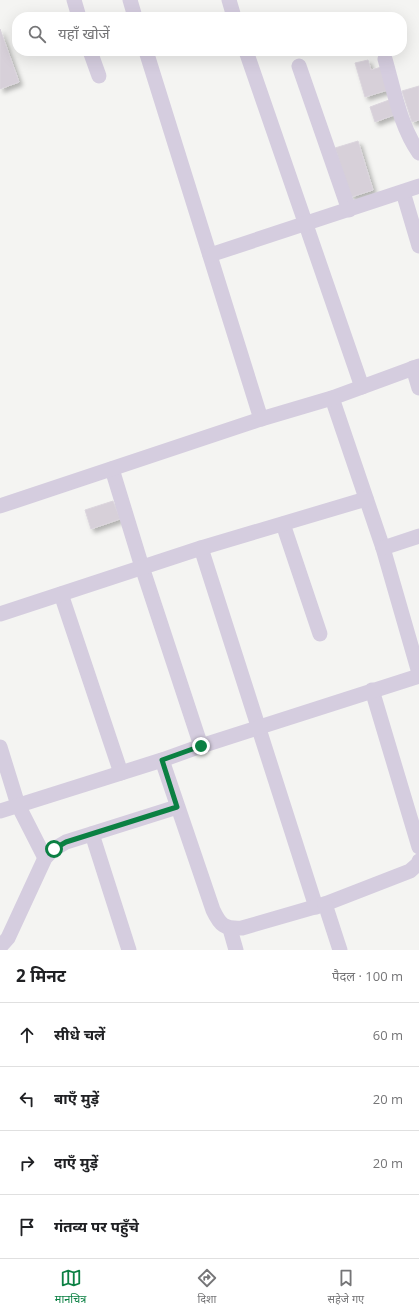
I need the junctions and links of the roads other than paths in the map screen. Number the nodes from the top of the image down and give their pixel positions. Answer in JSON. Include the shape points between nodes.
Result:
{"nodes":[{"id":1,"x":74,"y":0,"type":"edge"},
{"id":2,"x":130,"y":0,"type":"edge"},
{"id":3,"x":229,"y":0,"type":"edge"},
{"id":4,"x":78,"y":12,"type":"edge"},
{"id":5,"x":134,"y":12,"type":"edge"},
{"id":6,"x":233,"y":12,"type":"edge"},
{"id":7,"x":92,"y":56,"type":"edge"},
{"id":8,"x":148,"y":56,"type":"edge"},
{"id":9,"x":248,"y":56,"type":"edge"},
{"id":10,"x":385,"y":59,"type":"dead end"},
{"id":11,"x":299,"y":66,"type":"dead end"},
{"id":12,"x":98,"y":76,"type":"dead end"},
{"id":13,"x":419,"y":153,"type":"edge"},
{"id":14,"x":419,"y":186,"type":"edge"},
{"id":15,"x":402,"y":192,"type":"junction"},
{"id":16,"x":349,"y":210,"type":"junction"},
{"id":17,"x":306,"y":223,"type":"junction"},
{"id":18,"x":419,"y":246,"type":"edge"},
{"id":19,"x":210,"y":255,"type":"junction"},
{"id":20,"x":416,"y":367,"type":"edge"},
{"id":21,"x":362,"y":387,"type":"junction"},
{"id":22,"x":419,"y":388,"type":"edge"},
{"id":23,"x":332,"y":398,"type":"junction"},
{"id":24,"x":261,"y":419,"type":"junction"},
{"id":25,"x":112,"y":469,"type":"junction"},
{"id":26,"x":366,"y":499,"type":"junction"},
{"id":27,"x":0,"y":506,"type":"edge"},
{"id":28,"x":283,"y":524,"type":"junction"},
{"id":29,"x":419,"y":536,"type":"edge"},
{"id":30,"x":201,"y":548,"type":"junction"},
{"id":31,"x":383,"y":548,"type":"junction"},
{"id":32,"x":142,"y":567,"type":"junction"},
{"id":33,"x":61,"y":594,"type":"junction"},
{"id":34,"x":0,"y":614,"type":"edge"},
{"id":35,"x":320,"y":634,"type":"dead end"},
{"id":36,"x":419,"y":674,"type":"edge"},
{"id":37,"x":372,"y":690,"type":"junction"},
{"id":38,"x":260,"y":728,"type":"junction"},
{"id":39,"x":201,"y":746,"type":"junction"},
{"id":40,"x":0,"y":747,"type":"edge"},
{"id":41,"x":162,"y":760,"type":"junction"},
{"id":42,"x":121,"y":773,"type":"junction"},
{"id":43,"x":18,"y":805,"type":"junction"},
{"id":44,"x":177,"y":807,"type":"junction"},
{"id":45,"x":0,"y":811,"type":"edge"},
{"id":46,"x":92,"y":834,"type":"junction"},
{"id":47,"x":419,"y":847,"type":"edge"},
{"id":48,"x":45,"y":858,"type":"junction"},
{"id":49,"x":419,"y":861,"type":"edge"},
{"id":50,"x":321,"y":905,"type":"junction"},
{"id":51,"x":230,"y":929,"type":"junction"},
{"id":52,"x":0,"y":947,"type":"edge"},
{"id":53,"x":130,"y":950,"type":"edge"},
{"id":54,"x":236,"y":950,"type":"edge"},
{"id":55,"x":340,"y":950,"type":"edge"}],
"edges":[{"from":1,"to":4,"type":"street"},
{"from":2,"to":5,"type":"street"},
{"from":3,"to":6,"type":"street"},
{"from":7,"to":12,"type":"street"},
{"from":8,"to":19,"type":"street"},
{"from":9,"to":17,"type":"street"},
{"from":10,"to":13,"type":"street","via":[[404,124]]},
{"from":11,"to":16,"type":"street"},
{"from":14,"to":15,"type":"street"},
{"from":15,"to":16,"type":"street"},
{"from":15,"to":18,"type":"street"},
{"from":16,"to":17,"type":"street"},
{"from":17,"to":19,"type":"street"},
{"from":17,"to":21,"type":"street"},
{"from":19,"to":24,"type":"street"},
{"from":20,"to":21,"type":"street"},
{"from":20,"to":22,"type":"street"},
{"from":21,"to":23,"type":"street"},
{"from":23,"to":24,"type":"street"},
{"from":23,"to":26,"type":"street"},
{"from":24,"to":25,"type":"street"},
{"from":25,"to":27,"type":"street"},
{"from":25,"to":32,"type":"street"},
{"from":26,"to":28,"type":"street"},
{"from":26,"to":31,"type":"street"},
{"from":28,"to":30,"type":"street"},
{"from":28,"to":35,"type":"street"},
{"from":29,"to":31,"type":"street"},
{"from":30,"to":32,"type":"street"},
{"from":30,"to":38,"type":"street"},
{"from":31,"to":36,"type":"street"},
{"from":32,"to":33,"type":"street"},
{"from":32,"to":39,"type":"street"},
{"from":33,"to":34,"type":"street"},
{"from":33,"to":42,"type":"street"},
{"from":36,"to":37,"type":"street"},
{"from":37,"to":38,"type":"street"},
{"from":37,"to":47,"type":"street"},
{"from":38,"to":39,"type":"street"},
{"from":38,"to":50,"type":"street"},
{"from":39,"to":41,"type":"street"},
{"from":40,"to":43,"type":"street"},
{"from":41,"to":42,"type":"street"},
{"from":41,"to":44,"type":"street"},
{"from":42,"to":43,"type":"street"},
{"from":43,"to":45,"type":"street"},
{"from":43,"to":48,"type":"street"},
{"from":44,"to":46,"type":"street"},
{"from":44,"to":51,"type":"street","via":[[218,922]]},
{"from":46,"to":48,"type":"street","via":[[66,842]]},
{"from":46,"to":53,"type":"street"},
{"from":48,"to":52,"type":"street","via":[[8,938]]},
{"from":49,"to":50,"type":"street","via":[[410,871]]},
{"from":50,"to":51,"type":"street","via":[[242,928]]},
{"from":50,"to":55,"type":"street"},
{"from":51,"to":54,"type":"street"}]}
